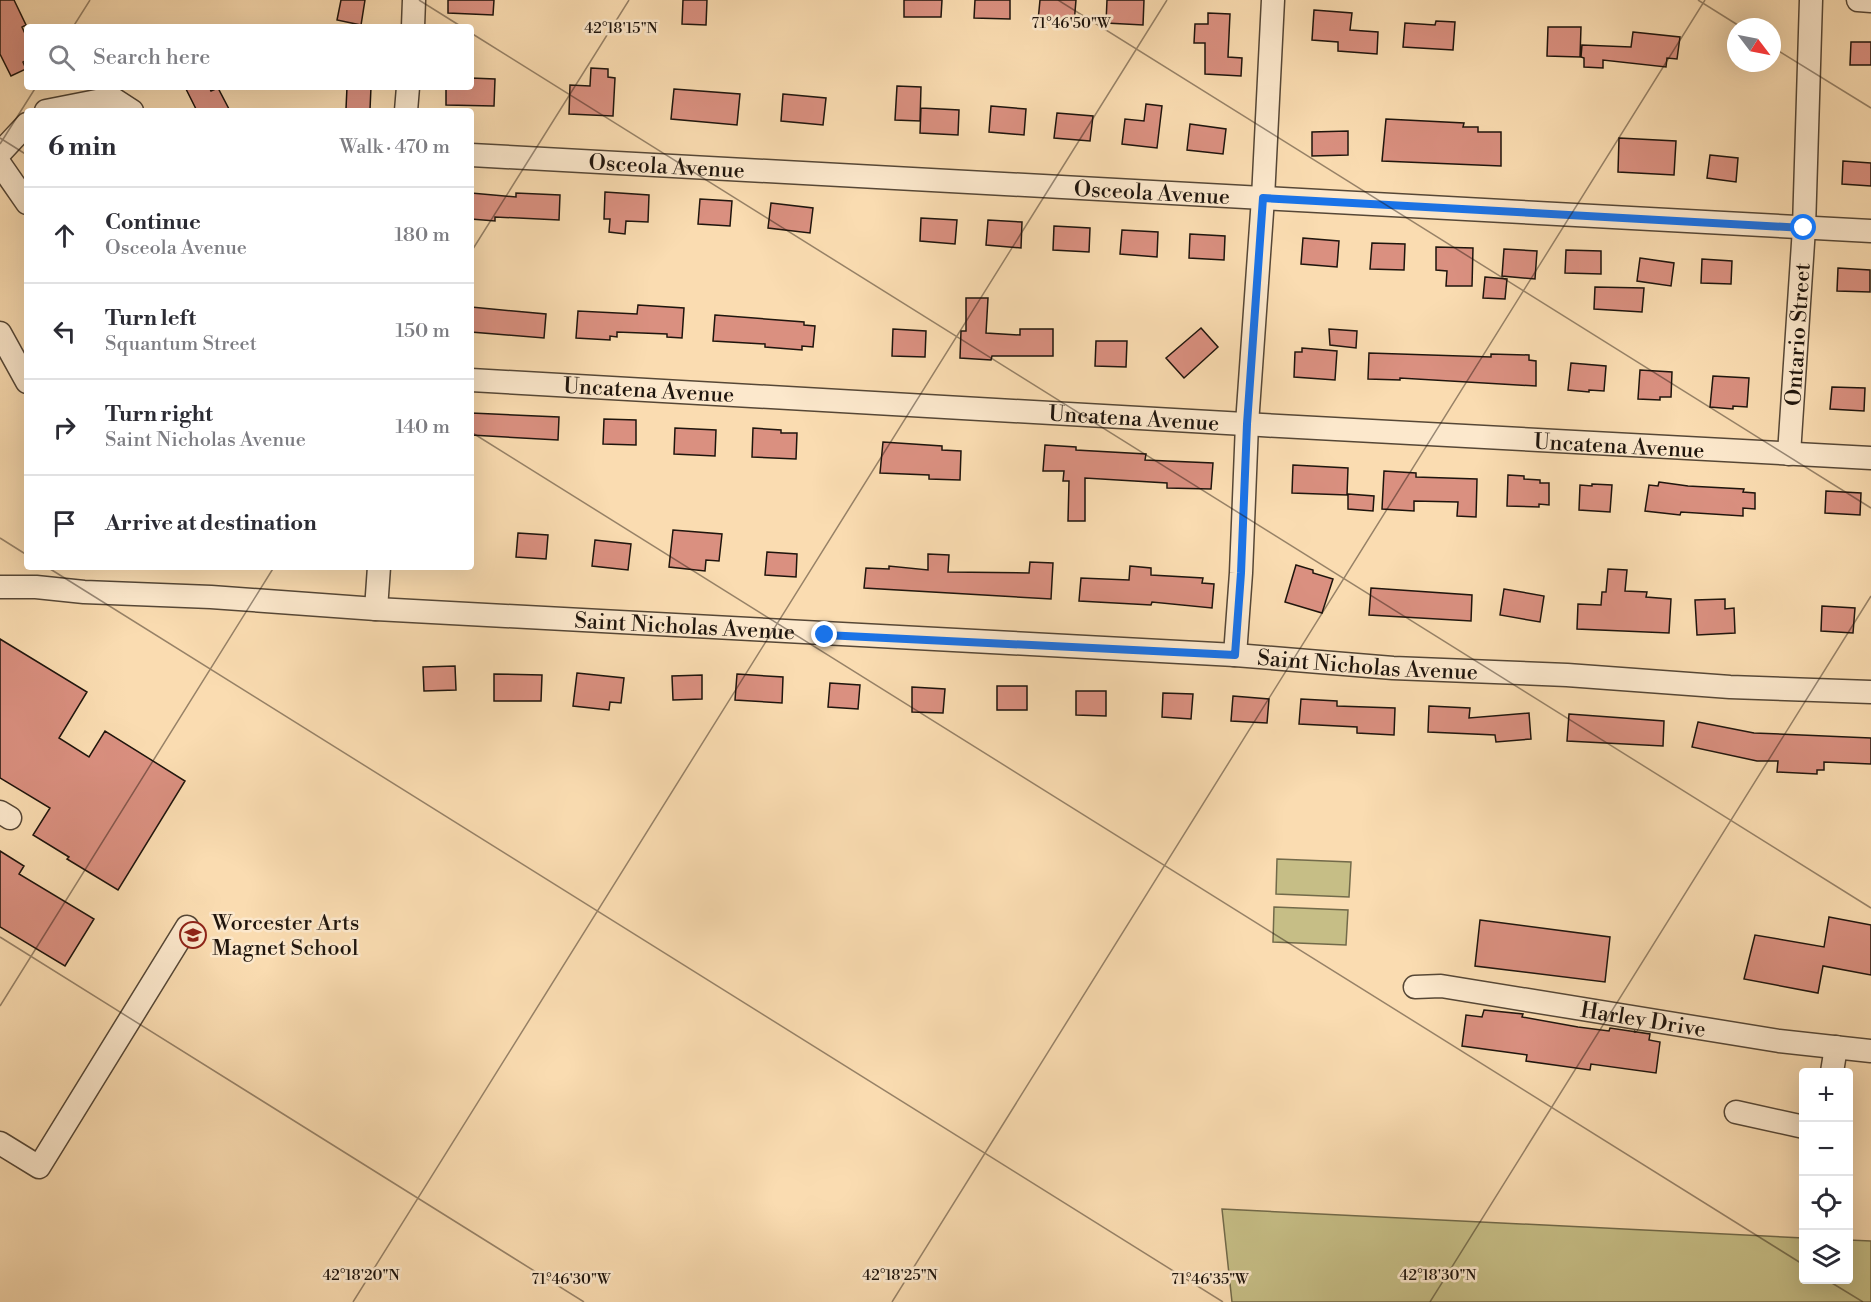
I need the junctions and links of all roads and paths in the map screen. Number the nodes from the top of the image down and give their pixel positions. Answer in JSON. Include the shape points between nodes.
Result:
{"nodes":[{"id":1,"x":414,"y":0,"type":"edge"},
{"id":2,"x":1273,"y":0,"type":"edge"},
{"id":3,"x":1811,"y":0,"type":"edge"},
{"id":4,"x":1858,"y":0,"type":"edge"},
{"id":5,"x":1871,"y":1,"type":"edge"},
{"id":6,"x":413,"y":24,"type":"edge"},
{"id":7,"x":408,"y":90,"type":"edge"},
{"id":8,"x":62,"y":108,"type":"edge"},
{"id":9,"x":127,"y":108,"type":"edge"},
{"id":10,"x":406,"y":108,"type":"edge"},
{"id":11,"x":24,"y":127,"type":"edge"},
{"id":12,"x":0,"y":153,"type":"edge"},
{"id":13,"x":474,"y":154,"type":"edge"},
{"id":14,"x":0,"y":164,"type":"edge"},
{"id":15,"x":1263,"y":198,"type":"junction"},
{"id":16,"x":24,"y":199,"type":"edge"},
{"id":17,"x":1804,"y":228,"type":"junction"},
{"id":18,"x":1871,"y":231,"type":"edge"},
{"id":19,"x":0,"y":333,"type":"edge"},
{"id":20,"x":24,"y":377,"type":"edge"},
{"id":21,"x":474,"y":380,"type":"edge"},
{"id":22,"x":1247,"y":424,"type":"junction"},
{"id":23,"x":1789,"y":454,"type":"junction"},
{"id":24,"x":1871,"y":458,"type":"edge"},
{"id":25,"x":379,"y":570,"type":"edge"},
{"id":26,"x":0,"y":587,"type":"edge"},
{"id":27,"x":376,"y":609,"type":"junction"},
{"id":28,"x":1235,"y":655,"type":"junction"},
{"id":29,"x":1871,"y":692,"type":"edge"},
{"id":30,"x":187,"y":927,"type":"dead end"},
{"id":31,"x":1414,"y":987,"type":"dead end"},
{"id":32,"x":1836,"y":1047,"type":"junction"},
{"id":33,"x":1871,"y":1051,"type":"edge"},
{"id":34,"x":1833,"y":1068,"type":"edge"},
{"id":35,"x":1737,"y":1112,"type":"dead end"},
{"id":36,"x":1799,"y":1126,"type":"edge"},
{"id":37,"x":0,"y":1143,"type":"edge"}],
"edges":[{"from":1,"to":6,"type":"street"},
{"from":2,"to":15,"type":"street"},
{"from":3,"to":17,"type":"street","name":"Ontario Street"},
{"from":4,"to":5,"type":"street"},
{"from":7,"to":10,"type":"street"},
{"from":8,"to":9,"type":"street","via":[[112,99]]},
{"from":11,"to":12,"type":"street"},
{"from":13,"to":15,"type":"street","name":"Osceola Avenue"},
{"from":14,"to":16,"type":"street"},
{"from":15,"to":17,"type":"street","name":"Osceola Avenue"},
{"from":15,"to":22,"type":"street"},
{"from":17,"to":18,"type":"street","name":"Osceola Avenue"},
{"from":17,"to":23,"type":"street","name":"Ontario Street"},
{"from":19,"to":20,"type":"street"},
{"from":21,"to":22,"type":"street","name":"Uncatena Avenue"},
{"from":22,"to":23,"type":"street","name":"Uncatena Avenue"},
{"from":22,"to":28,"type":"street"},
{"from":23,"to":24,"type":"street","name":"Uncatena Avenue"},
{"from":25,"to":27,"type":"street"},
{"from":26,"to":27,"type":"street","name":"Saint Nicholas Avenue"},
{"from":27,"to":28,"type":"street","name":"Saint Nicholas Avenue"},
{"from":28,"to":29,"type":"street","name":"Saint Nicholas Avenue","via":[[1730,687]]},
{"from":30,"to":37,"type":"street","via":[[39,1167]]},
{"from":31,"to":32,"type":"street","name":"Harley Drive","via":[[1441,986]]},
{"from":32,"to":33,"type":"street","name":"Harley Drive"},
{"from":32,"to":34,"type":"street"},
{"from":35,"to":36,"type":"street"}]}
